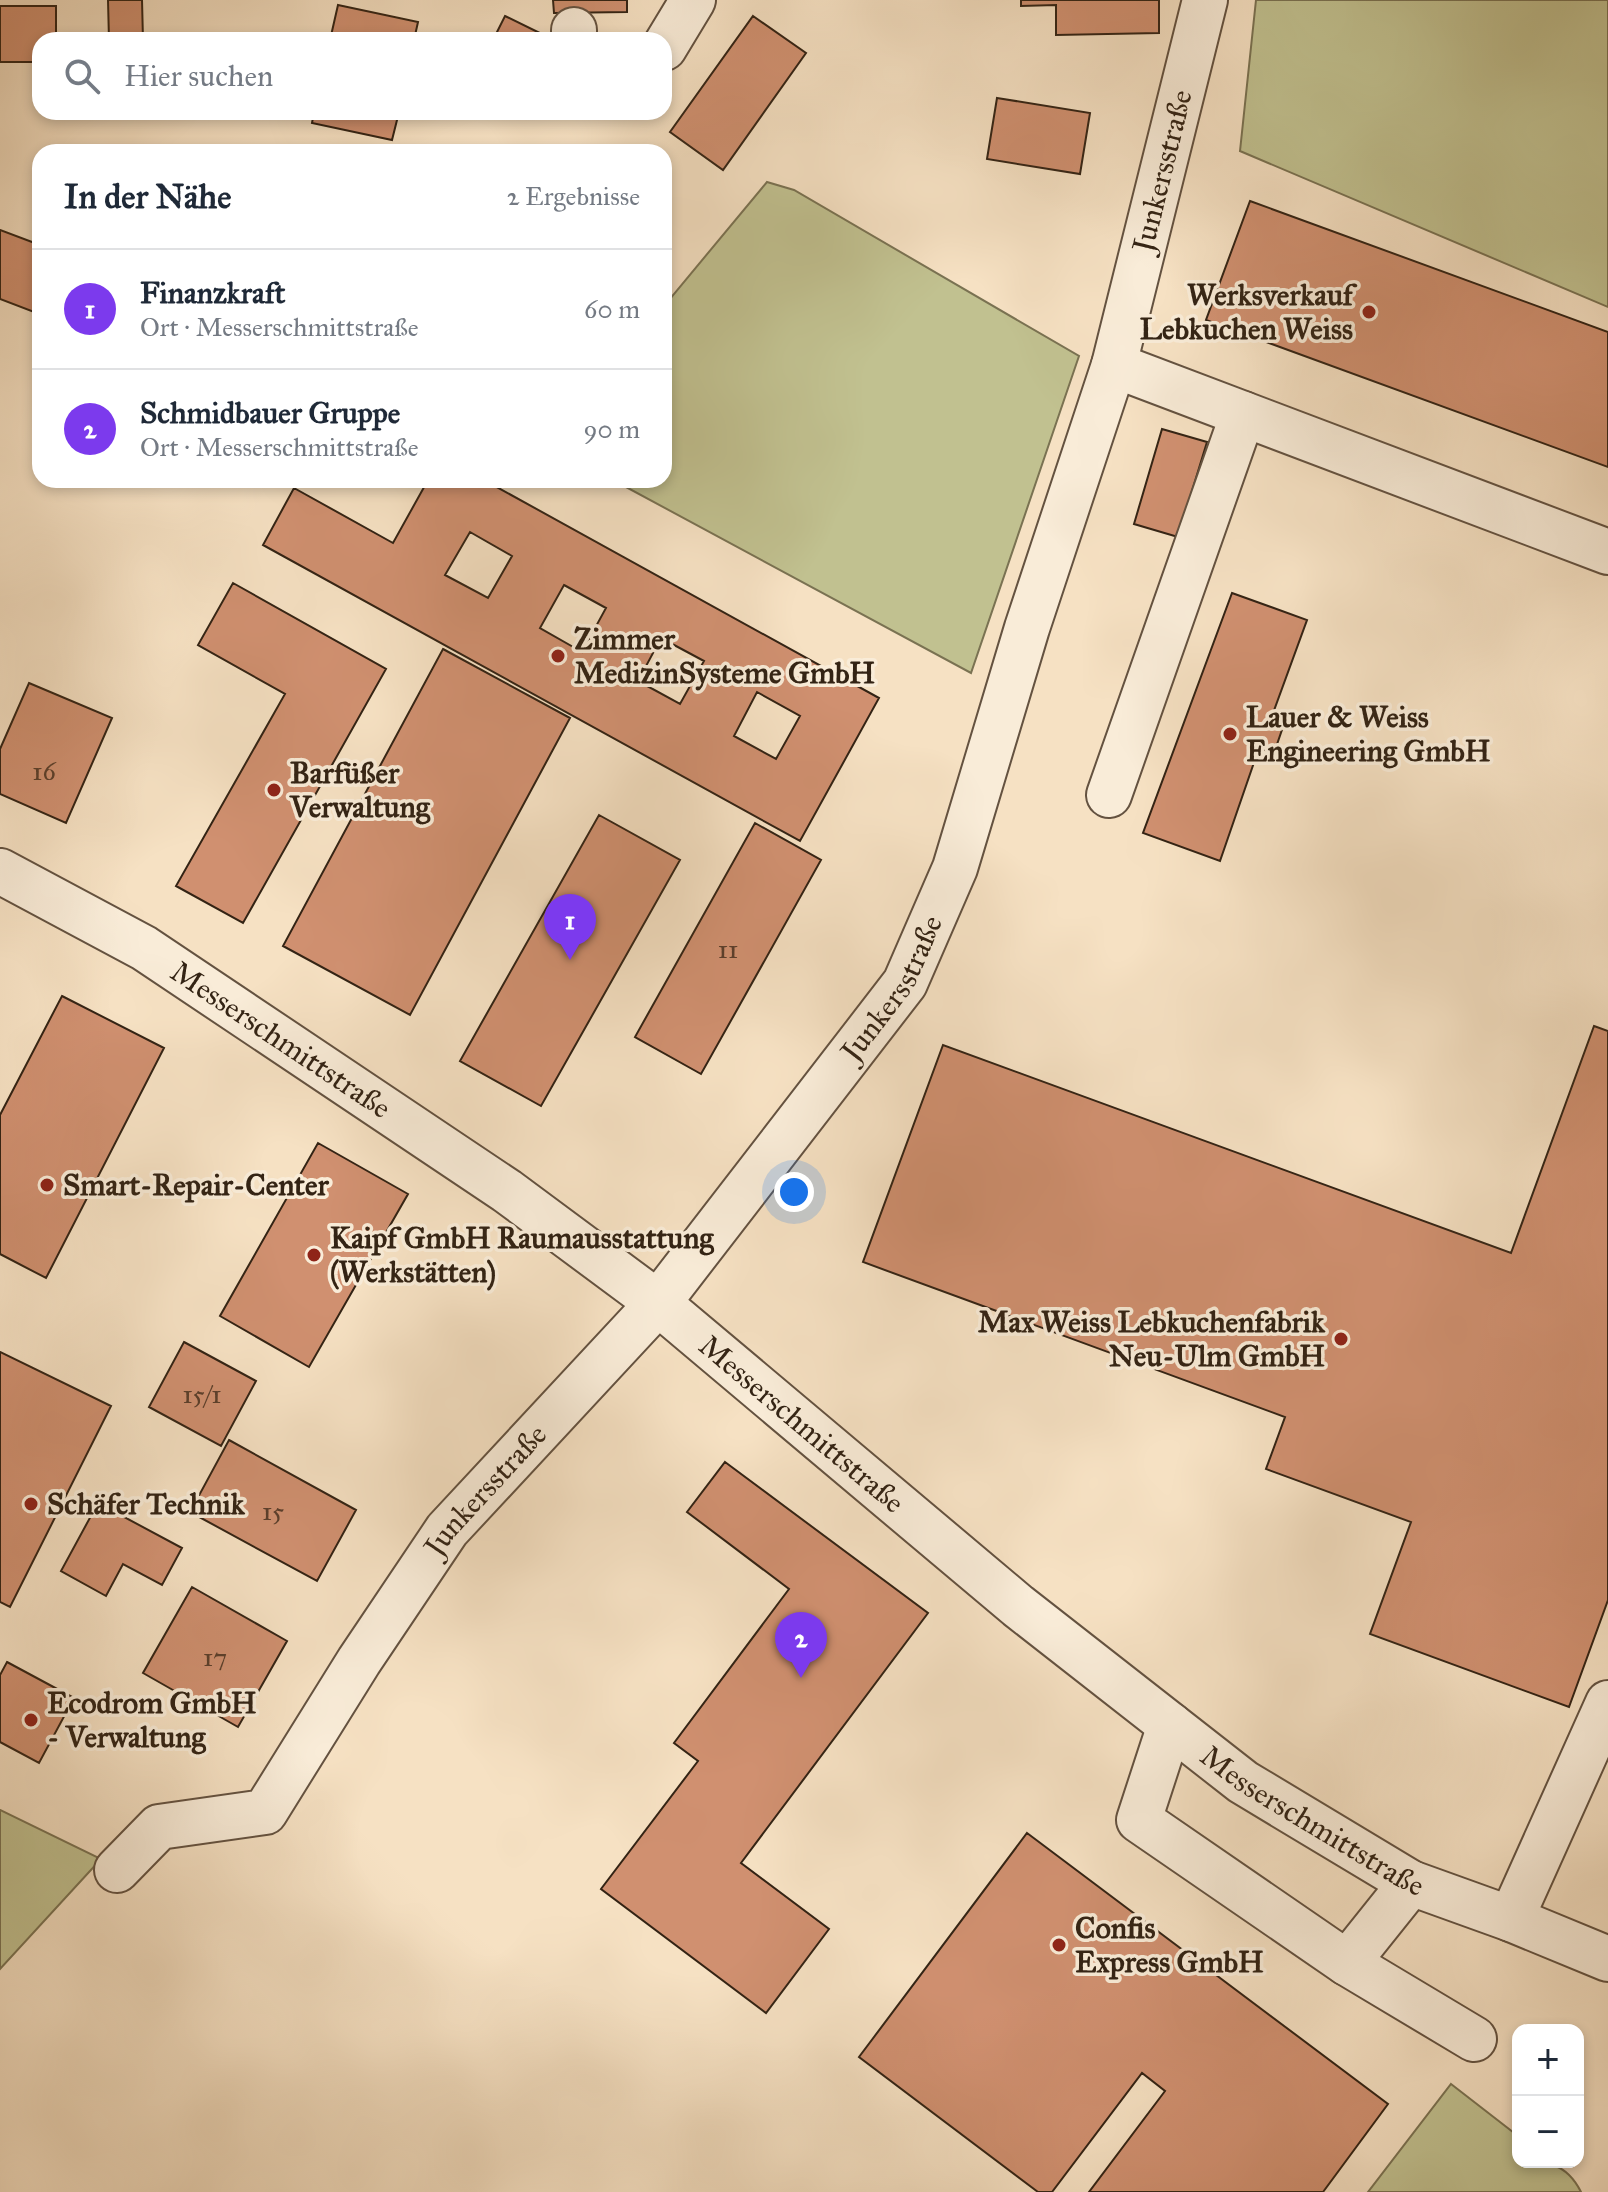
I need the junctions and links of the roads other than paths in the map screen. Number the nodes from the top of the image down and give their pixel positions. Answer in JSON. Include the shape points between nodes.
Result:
{"nodes":[{"id":1,"x":693,"y":0,"type":"edge"},
{"id":2,"x":1205,"y":0,"type":"edge"},
{"id":3,"x":672,"y":35,"type":"edge"},
{"id":4,"x":1114,"y":365,"type":"junction"},
{"id":5,"x":1243,"y":414,"type":"junction"},
{"id":6,"x":1608,"y":552,"type":"edge"},
{"id":7,"x":1109,"y":795,"type":"dead end"},
{"id":8,"x":0,"y":871,"type":"edge"},
{"id":9,"x":658,"y":1303,"type":"junction"},
{"id":10,"x":1608,"y":1703,"type":"edge"},
{"id":11,"x":1170,"y":1725,"type":"junction"},
{"id":12,"x":117,"y":1870,"type":"dead end"},
{"id":13,"x":1411,"y":1883,"type":"junction"},
{"id":14,"x":1511,"y":1919,"type":"junction"},
{"id":15,"x":1608,"y":1959,"type":"edge"},
{"id":16,"x":1347,"y":1963,"type":"junction"},
{"id":17,"x":1474,"y":2039,"type":"dead end"}],
"edges":[{"from":1,"to":3,"type":"street"},
{"from":2,"to":4,"type":"street","name":"Junkersstraße"},
{"from":4,"to":5,"type":"street"},
{"from":4,"to":9,"type":"street","name":"Junkersstraße","via":[[955,868],[905,983]]},
{"from":5,"to":6,"type":"street"},
{"from":5,"to":7,"type":"street"},
{"from":8,"to":9,"type":"street","name":"Messerschmittstraße","via":[[144,948],[507,1191]]},
{"from":9,"to":11,"type":"street","name":"Messerschmittstraße","via":[[1018,1606]]},
{"from":9,"to":12,"type":"street","name":"Junkersstraße","via":[[447,1530],[265,1812],[159,1827]]},
{"from":10,"to":14,"type":"street"},
{"from":11,"to":13,"type":"street","name":"Messerschmittstraße","via":[[1243,1782]]},
{"from":11,"to":16,"type":"street","via":[[1139,1820]]},
{"from":13,"to":14,"type":"street","name":"Messerschmittstraße"},
{"from":13,"to":16,"type":"street"},
{"from":14,"to":15,"type":"street","name":"Messerschmittstraße"},
{"from":16,"to":17,"type":"street"}]}
